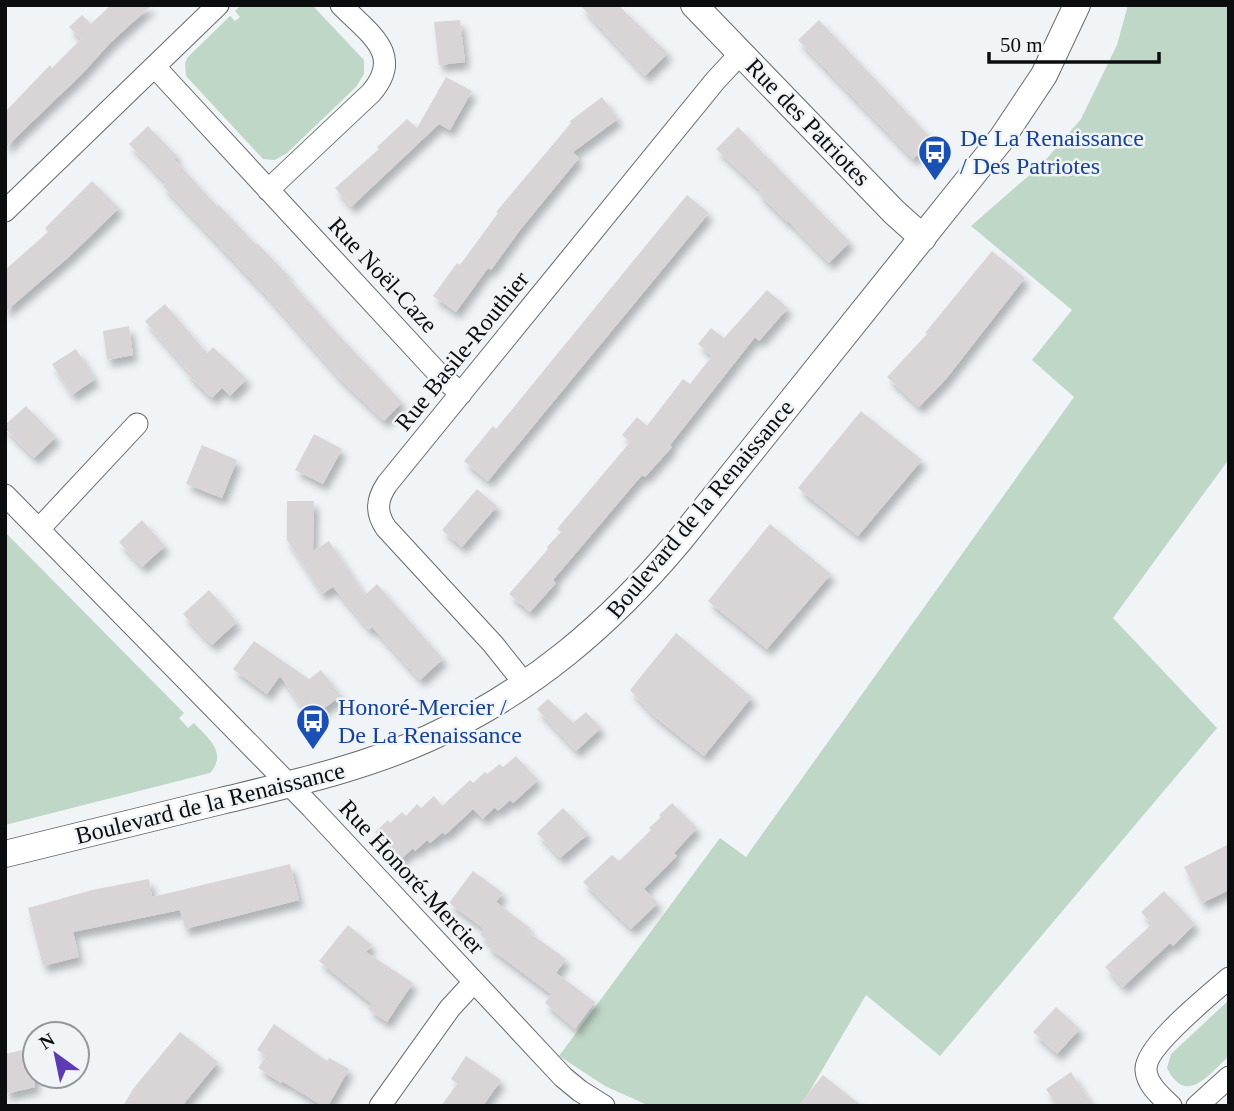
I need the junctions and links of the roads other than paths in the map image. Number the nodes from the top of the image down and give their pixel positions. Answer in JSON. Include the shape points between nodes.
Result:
{"nodes":[{"id":1,"x":218,"y":5,"type":"edge"},
{"id":2,"x":341,"y":5,"type":"edge"},
{"id":3,"x":694,"y":5,"type":"edge"},
{"id":4,"x":1077,"y":5,"type":"edge"},
{"id":5,"x":741,"y":53,"type":"junction"},
{"id":6,"x":155,"y":67,"type":"junction"},
{"id":7,"x":268,"y":190,"type":"junction"},
{"id":8,"x":5,"y":211,"type":"edge"},
{"id":9,"x":923,"y":238,"type":"junction"},
{"id":10,"x":461,"y":394,"type":"junction"},
{"id":11,"x":136,"y":424,"type":"dead end"},
{"id":12,"x":5,"y":495,"type":"edge"},
{"id":13,"x":39,"y":528,"type":"junction"},
{"id":14,"x":524,"y":683,"type":"junction"},
{"id":15,"x":289,"y":785,"type":"junction"},
{"id":16,"x":5,"y":854,"type":"edge"},
{"id":17,"x":1229,"y":978,"type":"edge"},
{"id":18,"x":474,"y":982,"type":"junction"},
{"id":19,"x":1229,"y":1077,"type":"edge"},
{"id":20,"x":380,"y":1106,"type":"edge"},
{"id":21,"x":604,"y":1106,"type":"edge"},
{"id":22,"x":1171,"y":1106,"type":"edge"},
{"id":23,"x":1197,"y":1106,"type":"edge"}],
"edges":[{"from":1,"to":6,"type":"street"},
{"from":2,"to":7,"type":"street","via":[[383,51],[383,76],[371,93]]},
{"from":3,"to":5,"type":"street","name":"Rue des Patriotes"},
{"from":4,"to":9,"type":"street","name":"Boulevard de la Renaissance","via":[[1044,75],[1002,138]]},
{"from":5,"to":9,"type":"street","name":"Rue des Patriotes"},
{"from":5,"to":10,"type":"street","name":"Rue Basile-Routhier"},
{"from":6,"to":7,"type":"street","name":"Rue Noël-Caze"},
{"from":6,"to":8,"type":"street"},
{"from":7,"to":10,"type":"street","name":"Rue Noël-Caze"},
{"from":9,"to":14,"type":"street","name":"Boulevard de la Renaissance","via":[[644,582],[596,630]]},
{"from":10,"to":14,"type":"street","name":"Rue Basile-Routhier","via":[[387,484],[378,511],[386,528]]},
{"from":11,"to":13,"type":"street"},
{"from":12,"to":13,"type":"street","name":"Rue Honoré-Mercier"},
{"from":13,"to":15,"type":"street","name":"Rue Honoré-Mercier"},
{"from":14,"to":15,"type":"street","name":"Boulevard de la Renaissance","via":[[428,739]]},
{"from":15,"to":16,"type":"street","name":"Boulevard de la Renaissance"},
{"from":15,"to":18,"type":"street","name":"Rue Honoré-Mercier"},
{"from":17,"to":22,"type":"street","via":[[1147,1058],[1148,1080]]},
{"from":18,"to":20,"type":"street"},
{"from":18,"to":21,"type":"street","name":"Rue Honoré-Mercier","via":[[572,1085]]},
{"from":19,"to":23,"type":"street"}]}
